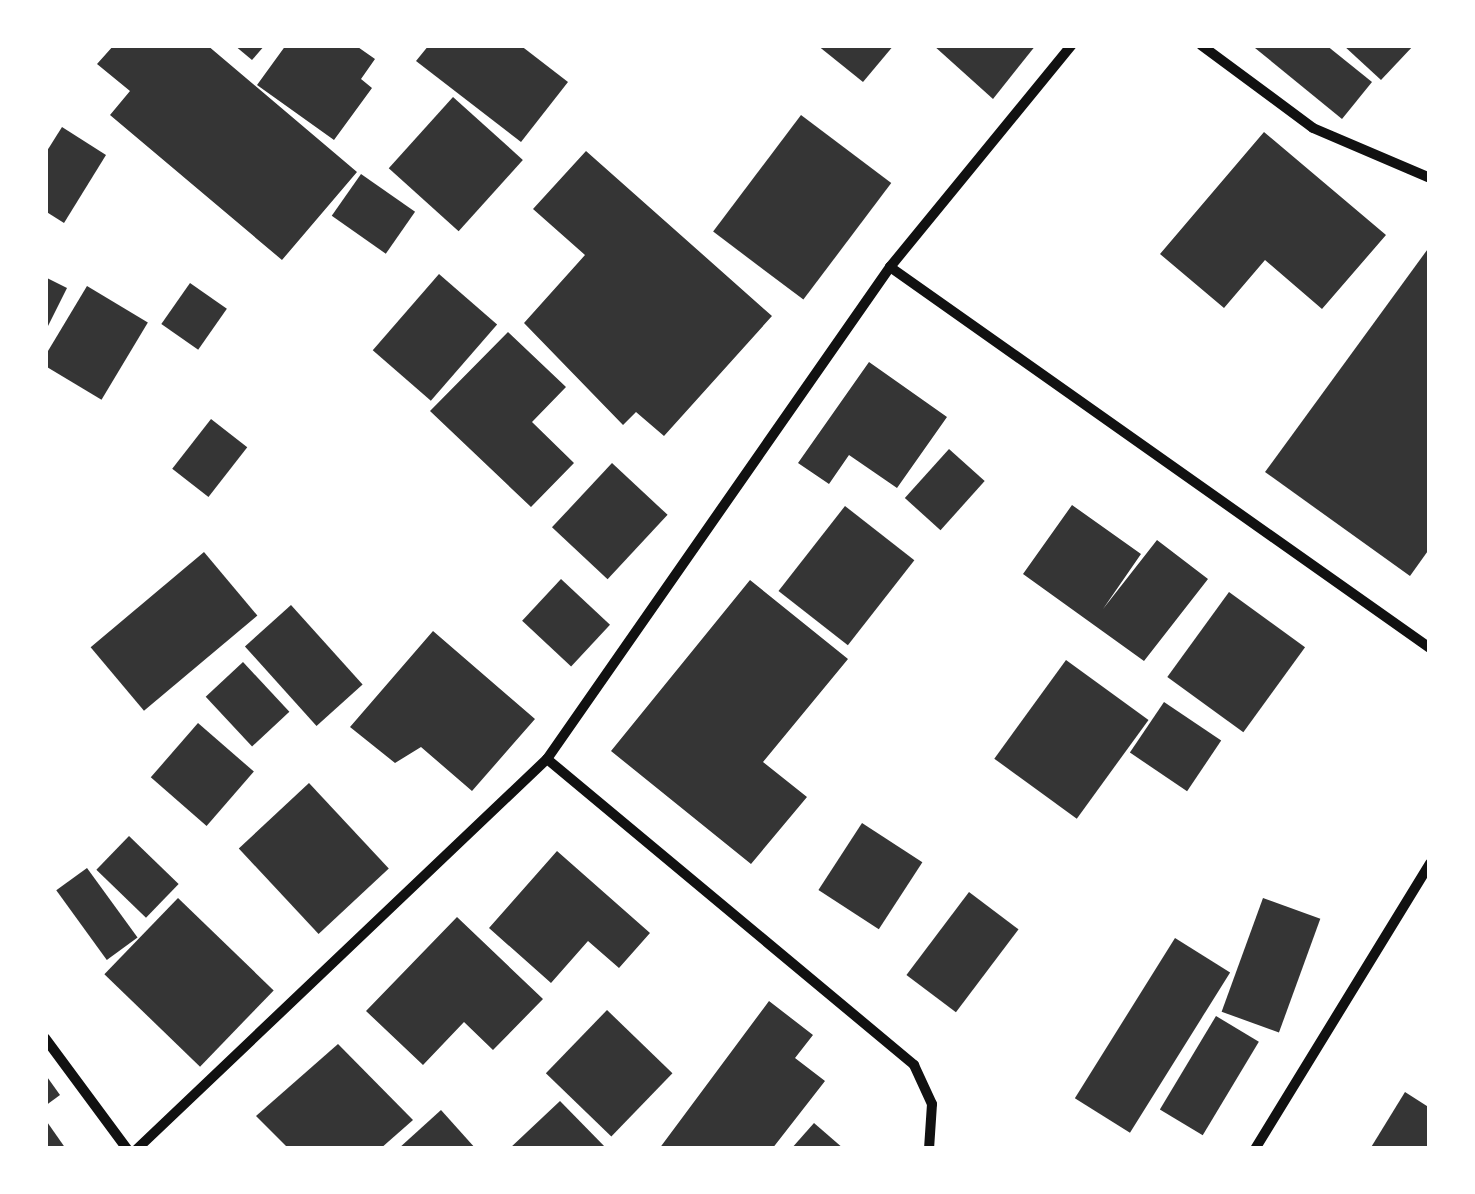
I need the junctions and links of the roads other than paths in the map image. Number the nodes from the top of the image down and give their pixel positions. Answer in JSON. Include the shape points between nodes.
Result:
{"nodes":[{"id":1,"x":1072,"y":45,"type":"edge"},
{"id":2,"x":1201,"y":45,"type":"edge"},
{"id":3,"x":1430,"y":178,"type":"edge"},
{"id":4,"x":890,"y":267,"type":"junction"},
{"id":5,"x":1430,"y":648,"type":"edge"},
{"id":6,"x":547,"y":759,"type":"junction"},
{"id":7,"x":1430,"y":862,"type":"edge"},
{"id":8,"x":45,"y":1038,"type":"edge"},
{"id":9,"x":127,"y":1149,"type":"edge"},
{"id":10,"x":137,"y":1149,"type":"edge"},
{"id":11,"x":929,"y":1149,"type":"edge"},
{"id":12,"x":1255,"y":1149,"type":"edge"}],
"edges":[{"from":1,"to":4,"type":"street"},
{"from":2,"to":3,"type":"street","via":[[1313,128]]},
{"from":4,"to":5,"type":"street"},
{"from":4,"to":6,"type":"street"},
{"from":6,"to":10,"type":"street"},
{"from":6,"to":11,"type":"street","via":[[914,1065],[932,1104]]},
{"from":7,"to":12,"type":"street"},
{"from":8,"to":9,"type":"street"}]}
